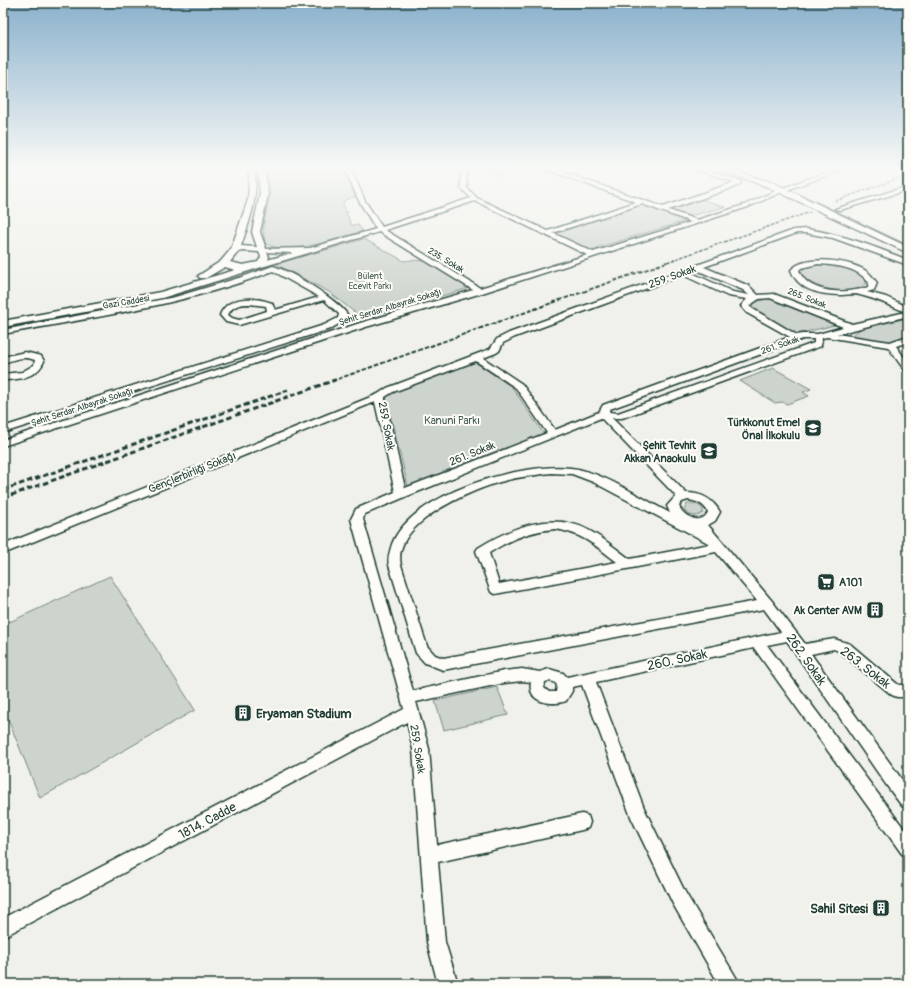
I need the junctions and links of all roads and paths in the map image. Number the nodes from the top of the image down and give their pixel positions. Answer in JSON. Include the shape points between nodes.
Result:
{"nodes":[{"id":1,"x":246,"y":215,"type":"edge"},
{"id":2,"x":260,"y":215,"type":"edge"},
{"id":3,"x":371,"y":215,"type":"edge"},
{"id":4,"x":426,"y":215,"type":"edge"},
{"id":5,"x":509,"y":215,"type":"edge"},
{"id":6,"x":602,"y":215,"type":"edge"},
{"id":7,"x":680,"y":215,"type":"edge"},
{"id":8,"x":715,"y":215,"type":"edge"},
{"id":9,"x":839,"y":215,"type":"edge"},
{"id":10,"x":851,"y":215,"type":"edge"},
{"id":11,"x":695,"y":221,"type":"junction"},
{"id":12,"x":380,"y":230,"type":"junction"},
{"id":13,"x":548,"y":233,"type":"junction"},
{"id":14,"x":908,"y":242,"type":"edge"},
{"id":15,"x":235,"y":250,"type":"junction"},
{"id":16,"x":263,"y":250,"type":"junction"},
{"id":17,"x":310,"y":250,"type":"junction"},
{"id":18,"x":908,"y":250,"type":"edge"},
{"id":19,"x":591,"y":254,"type":"junction"},
{"id":20,"x":224,"y":262,"type":"junction"},
{"id":21,"x":908,"y":263,"type":"edge"},
{"id":22,"x":262,"y":264,"type":"junction"},
{"id":23,"x":697,"y":267,"type":"junction"},
{"id":24,"x":246,"y":268,"type":"junction"},
{"id":25,"x":683,"y":272,"type":"junction"},
{"id":26,"x":722,"y":278,"type":"junction"},
{"id":27,"x":708,"y":283,"type":"junction"},
{"id":28,"x":871,"y":288,"type":"junction"},
{"id":29,"x":479,"y":290,"type":"junction"},
{"id":30,"x":860,"y":292,"type":"junction"},
{"id":31,"x":324,"y":298,"type":"junction"},
{"id":32,"x":754,"y":298,"type":"junction"},
{"id":33,"x":883,"y":299,"type":"junction"},
{"id":34,"x":908,"y":310,"type":"edge"},
{"id":35,"x":269,"y":314,"type":"junction"},
{"id":36,"x":908,"y":314,"type":"edge"},
{"id":37,"x":899,"y":316,"type":"junction"},
{"id":38,"x":3,"y":319,"type":"edge"},
{"id":39,"x":908,"y":322,"type":"edge"},
{"id":40,"x":3,"y":324,"type":"edge"},
{"id":41,"x":851,"y":327,"type":"junction"},
{"id":42,"x":3,"y":332,"type":"edge"},
{"id":43,"x":827,"y":334,"type":"junction"},
{"id":44,"x":797,"y":338,"type":"junction"},
{"id":45,"x":818,"y":338,"type":"junction"},
{"id":46,"x":908,"y":339,"type":"edge"},
{"id":47,"x":892,"y":345,"type":"junction"},
{"id":48,"x":476,"y":357,"type":"junction"},
{"id":49,"x":3,"y":360,"type":"edge"},
{"id":50,"x":720,"y":366,"type":"junction"},
{"id":51,"x":908,"y":369,"type":"edge"},
{"id":52,"x":735,"y":374,"type":"junction"},
{"id":53,"x":694,"y":375,"type":"junction"},
{"id":54,"x":4,"y":378,"type":"edge"},
{"id":55,"x":708,"y":384,"type":"junction"},
{"id":56,"x":381,"y":396,"type":"junction"},
{"id":57,"x":603,"y":414,"type":"junction"},
{"id":58,"x":3,"y":430,"type":"edge"},
{"id":59,"x":553,"y":434,"type":"junction"},
{"id":60,"x":3,"y":443,"type":"edge"},
{"id":61,"x":401,"y":494,"type":"junction"},
{"id":62,"x":683,"y":497,"type":"junction"},
{"id":63,"x":700,"y":523,"type":"junction"},
{"id":64,"x":715,"y":543,"type":"junction"},
{"id":65,"x":3,"y":550,"type":"edge"},
{"id":66,"x":627,"y":563,"type":"junction"},
{"id":67,"x":767,"y":604,"type":"junction"},
{"id":68,"x":790,"y":635,"type":"junction"},
{"id":69,"x":757,"y":642,"type":"junction"},
{"id":70,"x":801,"y":650,"type":"junction"},
{"id":71,"x":540,"y":678,"type":"junction"},
{"id":72,"x":587,"y":678,"type":"junction"},
{"id":73,"x":564,"y":683,"type":"junction"},
{"id":74,"x":908,"y":691,"type":"edge"},
{"id":75,"x":410,"y":705,"type":"junction"},
{"id":76,"x":908,"y":801,"type":"edge"},
{"id":77,"x":582,"y":822,"type":"dead end"},
{"id":78,"x":908,"y":848,"type":"edge"},
{"id":79,"x":429,"y":855,"type":"junction"},
{"id":80,"x":3,"y":928,"type":"edge"},
{"id":81,"x":448,"y":984,"type":"edge"},
{"id":82,"x":730,"y":984,"type":"edge"}],
"edges":[{"from":1,"to":15,"type":"main road"},
{"from":2,"to":16,"type":"main road","via":[[256,232]]},
{"from":3,"to":12,"type":"street","name":"235. Sokak"},
{"from":4,"to":12,"type":"street"},
{"from":5,"to":13,"type":"street"},
{"from":6,"to":13,"type":"street"},
{"from":7,"to":11,"type":"street"},
{"from":8,"to":11,"type":"street","name":"Şehit Serdar Albayrak Sokağı"},
{"from":9,"to":18,"type":"main road"},
{"from":10,"to":14,"type":"main road"},
{"from":11,"to":19,"type":"street","name":"Şehit Serdar Albayrak Sokağı"},
{"from":12,"to":17,"type":"street"},
{"from":12,"to":29,"type":"street","name":"235. Sokak"},
{"from":13,"to":19,"type":"street"},
{"from":15,"to":16,"type":"main road"},
{"from":15,"to":20,"type":"main road","name":"Gazi Caddesi"},
{"from":16,"to":17,"type":"street"},
{"from":16,"to":22,"type":"main road","via":[[265,257]]},
{"from":17,"to":22,"type":"street"},
{"from":19,"to":29,"type":"street","name":"Şehit Serdar Albayrak Sokağı"},
{"from":20,"to":24,"type":"main road"},
{"from":20,"to":38,"type":"main road","name":"Gazi Caddesi","via":[[212,272],[173,287]]},
{"from":21,"to":23,"type":"street","name":"259. Sokak","via":[[816,231],[806,230],[796,231]]},
{"from":22,"to":24,"type":"main road","name":"Gazi Caddesi"},
{"from":23,"to":25,"type":"street","name":"259. Sokak"},
{"from":23,"to":26,"type":"street"},
{"from":24,"to":40,"type":"main road","name":"Gazi Caddesi","via":[[162,295]]},
{"from":25,"to":27,"type":"street","name":"265. Sokak"},
{"from":25,"to":48,"type":"street","name":"259. Sokak","via":[[512,335],[500,341],[496,349]]},
{"from":26,"to":27,"type":"street"},
{"from":26,"to":32,"type":"street","via":[[751,292]]},
{"from":27,"to":32,"type":"street","name":"265. Sokak","via":[[738,296]]},
{"from":28,"to":30,"type":"street"},
{"from":28,"to":30,"type":"street","via":[[873,283],[864,273],[842,265],[818,262],[799,266],[795,270],[799,280],[819,290],[845,294]]},
{"from":28,"to":33,"type":"street"},
{"from":29,"to":60,"type":"street","name":"Şehit Serdar Albayrak Sokağı","via":[[363,325]]},
{"from":30,"to":33,"type":"street"},
{"from":31,"to":35,"type":"street"},
{"from":31,"to":42,"type":"street","via":[[273,268],[176,299]]},
{"from":31,"to":58,"type":"street","via":[[343,314],[341,319],[327,327]]},
{"from":32,"to":41,"type":"street","name":"265. Sokak","via":[[779,298]]},
{"from":32,"to":44,"type":"street","via":[[745,306],[750,311]]},
{"from":33,"to":34,"type":"street"},
{"from":35,"to":35,"type":"street","via":[[239,323],[229,320],[224,315],[231,305],[252,301],[269,305]]},
{"from":36,"to":37,"type":"street","name":"261. Sokak"},
{"from":37,"to":39,"type":"street"},
{"from":37,"to":41,"type":"street","name":"261. Sokak"},
{"from":41,"to":43,"type":"street","name":"261. Sokak"},
{"from":43,"to":45,"type":"street","name":"261. Sokak"},
{"from":43,"to":47,"type":"street"},
{"from":44,"to":45,"type":"street","name":"261. Sokak"},
{"from":44,"to":50,"type":"street","name":"261. Sokak"},
{"from":45,"to":52,"type":"street","name":"261. Sokak","via":[[818,344]]},
{"from":46,"to":47,"type":"street"},
{"from":47,"to":51,"type":"street"},
{"from":48,"to":56,"type":"street","name":"259. Sokak","via":[[390,390]]},
{"from":48,"to":59,"type":"street","via":[[519,386]]},
{"from":49,"to":54,"type":"street","via":[[28,355],[40,361],[30,372]]},
{"from":50,"to":52,"type":"street"},
{"from":50,"to":53,"type":"street","name":"261. Sokak"},
{"from":52,"to":55,"type":"street","name":"261. Sokak"},
{"from":53,"to":55,"type":"street"},
{"from":53,"to":57,"type":"street","name":"261. Sokak","via":[[606,406]]},
{"from":55,"to":57,"type":"street","name":"261. Sokak","via":[[619,416]]},
{"from":56,"to":61,"type":"street","name":"259. Sokak"},
{"from":56,"to":65,"type":"street","name":"Gençlerbirliği Sokağı"},
{"from":57,"to":59,"type":"street","name":"261. Sokak"},
{"from":57,"to":62,"type":"street"},
{"from":59,"to":61,"type":"street","name":"261. Sokak"},
{"from":61,"to":75,"type":"street","name":"259. Sokak","via":[[360,512],[357,519]]},
{"from":62,"to":63,"type":"street","via":[[674,502],[676,514],[686,521]]},
{"from":62,"to":63,"type":"street","via":[[690,496],[703,500],[712,507],[714,512],[710,520]]},
{"from":63,"to":64,"type":"street","name":"262. Sokak"},
{"from":64,"to":66,"type":"street"},
{"from":64,"to":67,"type":"street","name":"262. Sokak"},
{"from":64,"to":67,"type":"street","via":[[595,479],[572,471],[556,469],[490,481],[442,501],[406,528],[398,542],[394,558],[421,649],[430,659],[443,664]]},
{"from":66,"to":66,"type":"street","via":[[495,589],[482,551],[514,533],[551,525],[582,531]]},
{"from":67,"to":68,"type":"street","name":"262. Sokak"},
{"from":68,"to":69,"type":"street","name":"260. Sokak"},
{"from":68,"to":70,"type":"street","name":"262. Sokak"},
{"from":69,"to":72,"type":"street","name":"260. Sokak"},
{"from":69,"to":78,"type":"street"},
{"from":70,"to":74,"type":"street","name":"263. Sokak","via":[[834,644],[845,648],[891,687],[897,691]]},
{"from":70,"to":76,"type":"street","name":"262. Sokak"},
{"from":71,"to":73,"type":"street","via":[[553,675]]},
{"from":71,"to":73,"type":"street","via":[[537,690],[543,696],[552,699],[564,694]]},
{"from":71,"to":75,"type":"street","via":[[522,675],[504,677]]},
{"from":72,"to":73,"type":"street","name":"260. Sokak"},
{"from":72,"to":82,"type":"street","via":[[636,811],[679,898]]},
{"from":75,"to":79,"type":"street","name":"259. Sokak","via":[[421,749]]},
{"from":75,"to":80,"type":"street","name":"1814. Cadde"},
{"from":77,"to":79,"type":"street"},
{"from":79,"to":81,"type":"street","name":"259. Sokak","via":[[436,942]]}]}
